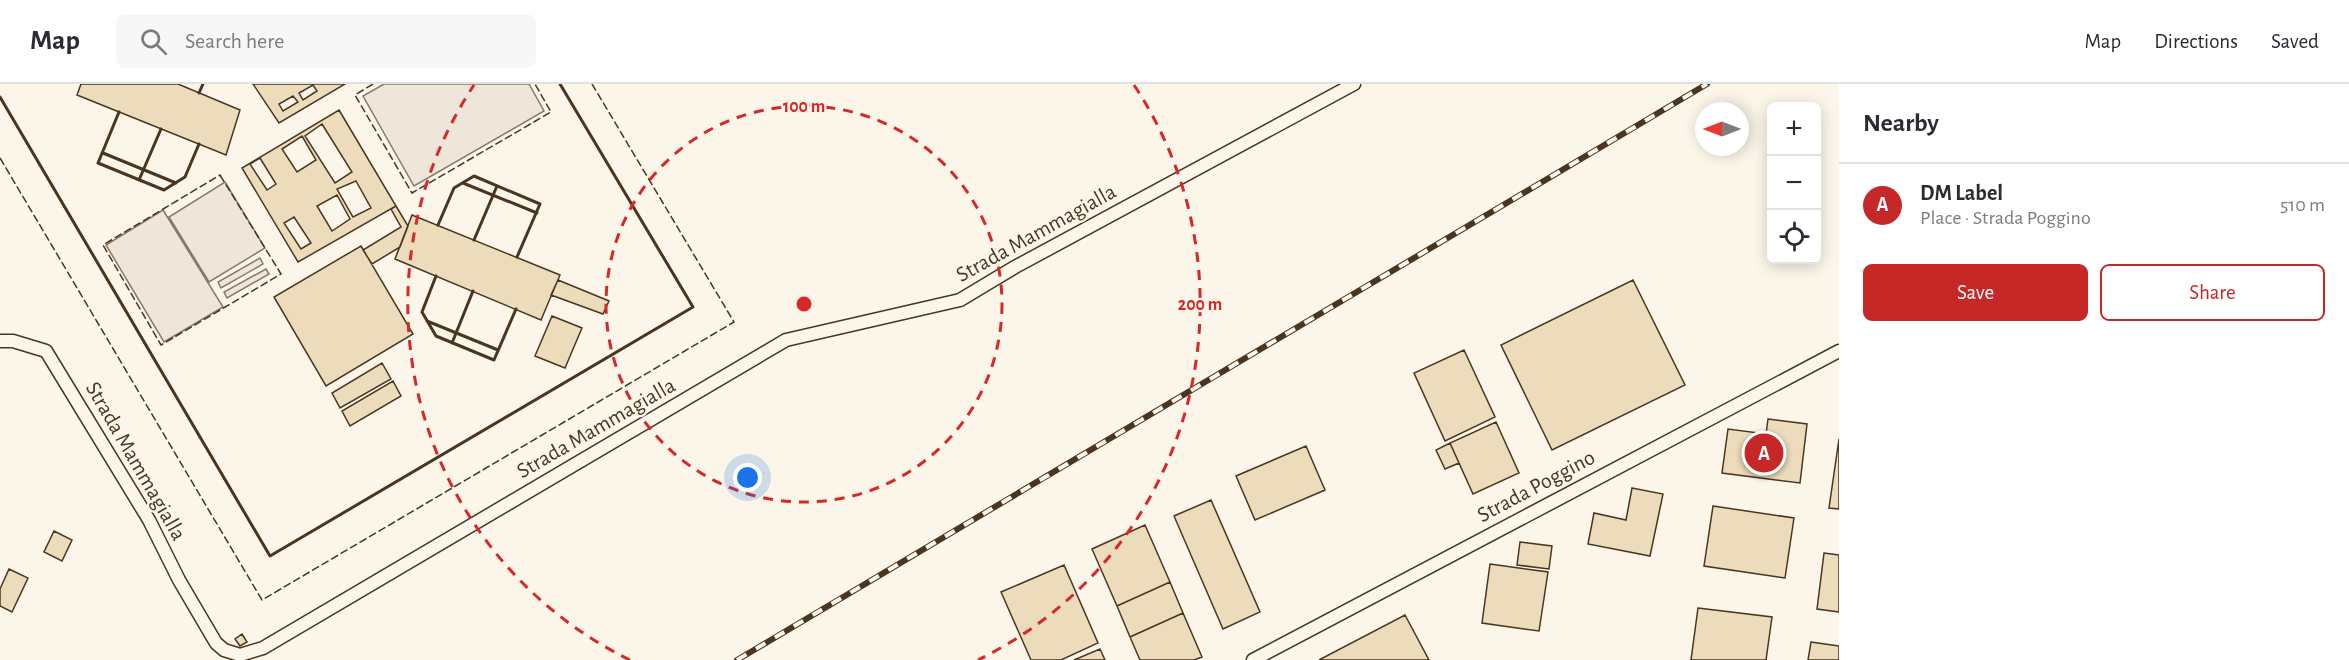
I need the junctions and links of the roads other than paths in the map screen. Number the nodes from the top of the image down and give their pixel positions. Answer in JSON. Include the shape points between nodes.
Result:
{"nodes":[{"id":1,"x":1354,"y":84,"type":"edge"},
{"id":2,"x":0,"y":341,"type":"edge"},
{"id":3,"x":1839,"y":351,"type":"edge"},
{"id":4,"x":1253,"y":660,"type":"edge"}],
"edges":[{"from":1,"to":2,"type":"street","name":"Strada Mammagialla","via":[[960,300],[786,340],[250,653],[231,654],[216,643],[148,520],[46,351],[13,340]]},
{"from":3,"to":4,"type":"street","name":"Strada Poggino"}]}
